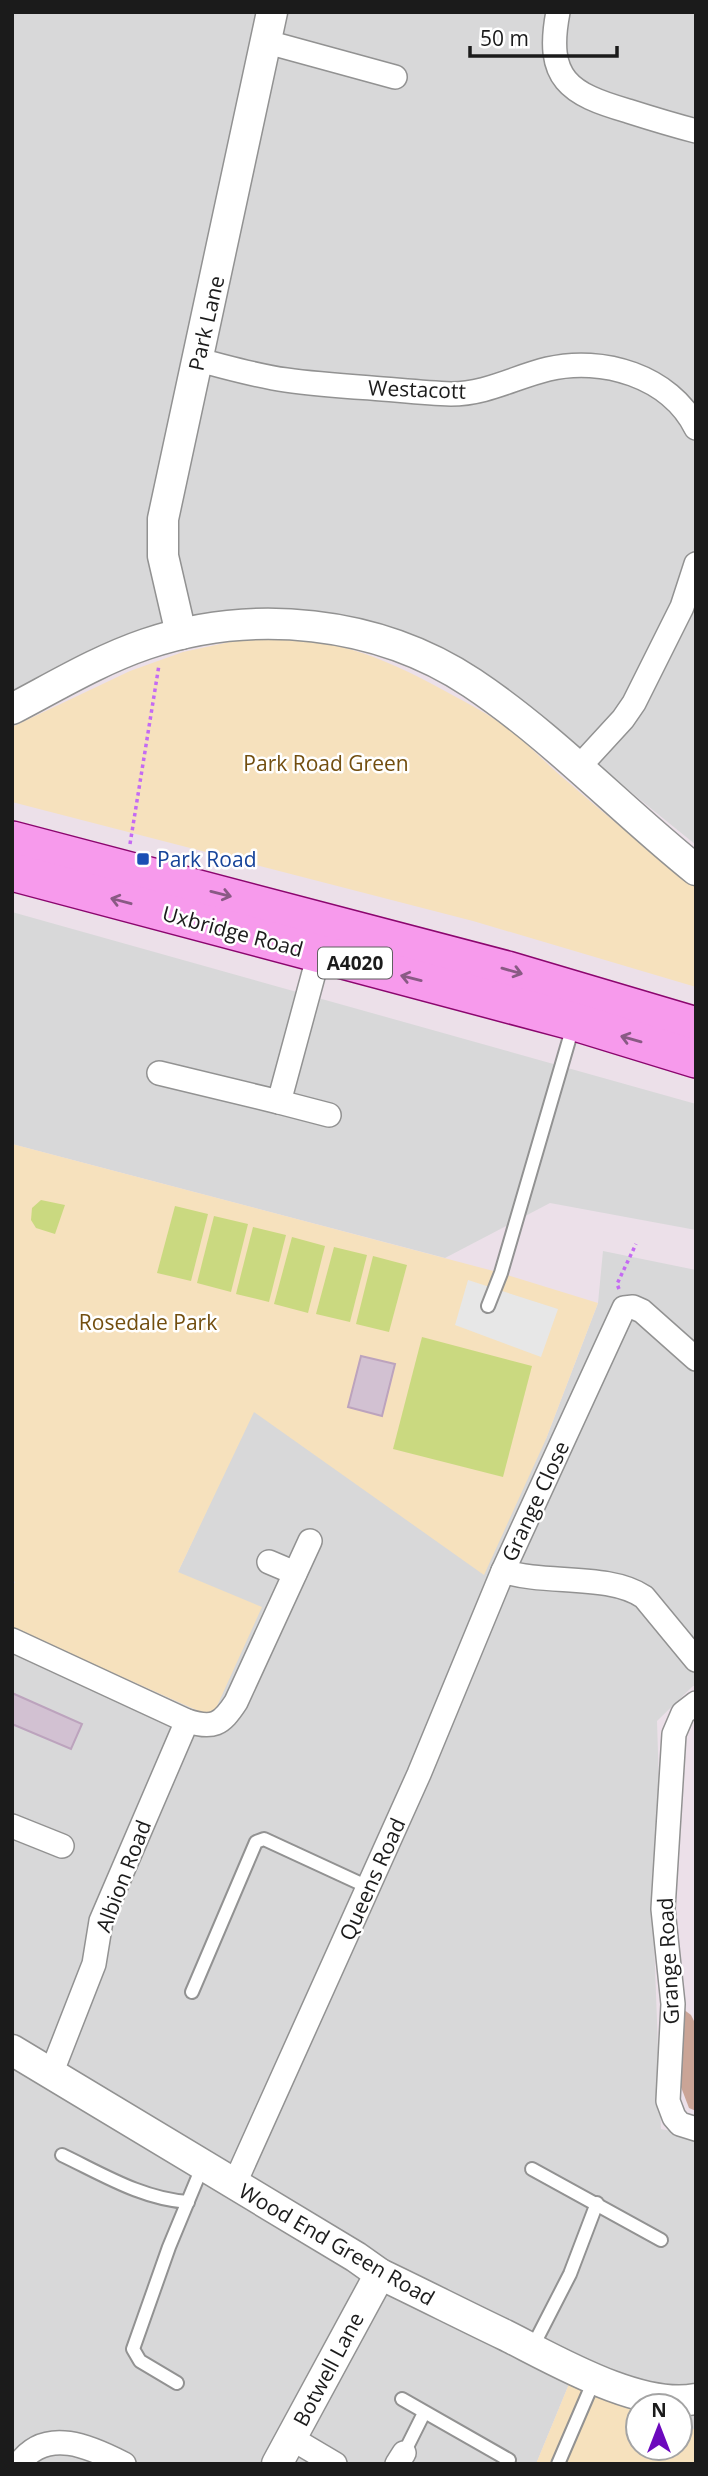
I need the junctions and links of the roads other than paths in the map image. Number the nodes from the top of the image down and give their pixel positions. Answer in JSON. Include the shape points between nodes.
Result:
{"nodes":[{"id":1,"x":272,"y":12,"type":"edge"},
{"id":2,"x":558,"y":12,"type":"edge"},
{"id":3,"x":267,"y":42,"type":"junction"},
{"id":4,"x":395,"y":77,"type":"dead end"},
{"id":5,"x":696,"y":131,"type":"edge"},
{"id":6,"x":198,"y":360,"type":"junction"},
{"id":7,"x":693,"y":416,"type":"edge"},
{"id":8,"x":696,"y":564,"type":"edge"},
{"id":9,"x":172,"y":636,"type":"junction"},
{"id":10,"x":12,"y":709,"type":"edge"},
{"id":11,"x":578,"y":768,"type":"junction"},
{"id":12,"x":12,"y":840,"type":"edge"},
{"id":13,"x":696,"y":870,"type":"edge"},
{"id":14,"x":12,"y":872,"type":"edge"},
{"id":15,"x":319,"y":954,"type":"junction"},
{"id":16,"x":572,"y":1021,"type":"junction"},
{"id":17,"x":696,"y":1026,"type":"edge"},
{"id":18,"x":696,"y":1059,"type":"edge"},
{"id":19,"x":159,"y":1073,"type":"dead end"},
{"id":20,"x":279,"y":1102,"type":"junction"},
{"id":21,"x":329,"y":1115,"type":"dead end"},
{"id":22,"x":488,"y":1306,"type":"dead end"},
{"id":23,"x":696,"y":1359,"type":"edge"},
{"id":24,"x":310,"y":1541,"type":"dead end"},
{"id":25,"x":269,"y":1562,"type":"dead end"},
{"id":26,"x":503,"y":1571,"type":"junction"},
{"id":27,"x":295,"y":1573,"type":"junction"},
{"id":28,"x":12,"y":1640,"type":"edge"},
{"id":29,"x":696,"y":1660,"type":"edge"},
{"id":30,"x":696,"y":1703,"type":"edge"},
{"id":31,"x":187,"y":1721,"type":"junction"},
{"id":32,"x":12,"y":1826,"type":"edge"},
{"id":33,"x":62,"y":1846,"type":"dead end"},
{"id":34,"x":368,"y":1887,"type":"junction"},
{"id":35,"x":192,"y":1992,"type":"dead end"},
{"id":36,"x":12,"y":2050,"type":"edge"},
{"id":37,"x":51,"y":2074,"type":"junction"},
{"id":38,"x":696,"y":2129,"type":"edge"},
{"id":39,"x":62,"y":2155,"type":"dead end"},
{"id":40,"x":204,"y":2164,"type":"junction"},
{"id":41,"x":532,"y":2169,"type":"dead end"},
{"id":42,"x":234,"y":2185,"type":"junction"},
{"id":43,"x":188,"y":2202,"type":"junction"},
{"id":44,"x":597,"y":2203,"type":"junction"},
{"id":45,"x":660,"y":2240,"type":"dead end"},
{"id":46,"x":380,"y":2274,"type":"junction"},
{"id":47,"x":532,"y":2349,"type":"junction"},
{"id":48,"x":595,"y":2378,"type":"junction"},
{"id":49,"x":177,"y":2383,"type":"dead end"},
{"id":50,"x":631,"y":2392,"type":"edge"},
{"id":51,"x":402,"y":2399,"type":"dead end"},
{"id":52,"x":424,"y":2413,"type":"junction"},
{"id":53,"x":284,"y":2451,"type":"edge"},
{"id":54,"x":400,"y":2458,"type":"edge"},
{"id":55,"x":509,"y":2460,"type":"dead end"},
{"id":56,"x":19,"y":2464,"type":"edge"},
{"id":57,"x":124,"y":2464,"type":"edge"},
{"id":58,"x":335,"y":2464,"type":"edge"},
{"id":59,"x":558,"y":2464,"type":"edge"}],
"edges":[{"from":1,"to":3,"type":"street","name":"Park Lane"},
{"from":2,"to":5,"type":"street","via":[[555,55],[561,72],[577,92]]},
{"from":3,"to":4,"type":"street"},
{"from":3,"to":6,"type":"street","name":"Park Lane"},
{"from":6,"to":7,"type":"street","name":"Westacott","via":[[285,380],[455,394],[484,390],[552,368],[608,368],[655,385]]},
{"from":6,"to":9,"type":"street","name":"Park Lane","via":[[163,519]]},
{"from":8,"to":11,"type":"street","via":[[682,607],[634,703]]},
{"from":9,"to":10,"type":"street","via":[[90,668]]},
{"from":9,"to":11,"type":"street","via":[[285,624],[337,630],[387,644],[470,682]]},
{"from":11,"to":13,"type":"street"},
{"from":12,"to":17,"type":"main road","name":"Uxbridge Road","number":"A4020","one_way":true,"via":[[507,970]]},
{"from":15,"to":14,"type":"main road","name":"Uxbridge Road","number":"A4020","one_way":true},
{"from":16,"to":15,"type":"main road","name":"Uxbridge Road","number":"A4020","one_way":true},
{"from":15,"to":20,"type":"street"},
{"from":18,"to":16,"type":"main road","name":"Uxbridge Road","number":"A4020","one_way":true},
{"from":16,"to":22,"type":"lane"},
{"from":19,"to":20,"type":"street"},
{"from":20,"to":21,"type":"street"},
{"from":23,"to":26,"type":"street","name":"Grange Close","via":[[642,1311],[624,1308]]},
{"from":24,"to":27,"type":"street"},
{"from":25,"to":27,"type":"street"},
{"from":26,"to":29,"type":"street","name":"Grange Close","via":[[637,1592]]},
{"from":26,"to":34,"type":"street","name":"Queens Road"},
{"from":27,"to":31,"type":"street","via":[[225,1719],[206,1727]]},
{"from":28,"to":31,"type":"street"},
{"from":30,"to":38,"type":"street","name":"Grange Road","via":[[683,1713],[674,1734],[663,1909],[673,2004],[668,2101],[680,2124]]},
{"from":31,"to":37,"type":"street","name":"Albion Road","via":[[100,1921],[94,1964]]},
{"from":32,"to":33,"type":"street"},
{"from":34,"to":35,"type":"lane","via":[[264,1839],[256,1842]]},
{"from":34,"to":42,"type":"street","name":"Queens Road"},
{"from":36,"to":37,"type":"street","name":"Wood End Green Road"},
{"from":37,"to":40,"type":"street","name":"Wood End Green Road"},
{"from":39,"to":43,"type":"lane","via":[[138,2191],[166,2201]]},
{"from":40,"to":42,"type":"street","name":"Wood End Green Road"},
{"from":40,"to":43,"type":"lane"},
{"from":41,"to":44,"type":"lane"},
{"from":42,"to":46,"type":"street","name":"Wood End Green Road"},
{"from":43,"to":49,"type":"lane","via":[[133,2349],[140,2361]]},
{"from":44,"to":45,"type":"lane"},
{"from":44,"to":47,"type":"lane","via":[[570,2274]]},
{"from":46,"to":47,"type":"street","name":"Wood End Green Road"},
{"from":46,"to":53,"type":"street","name":"Botwell Lane"},
{"from":47,"to":48,"type":"street","name":"Wood End Green Road"},
{"from":48,"to":50,"type":"street","name":"Wood End Green Road"},
{"from":48,"to":59,"type":"lane"},
{"from":51,"to":52,"type":"lane"},
{"from":52,"to":54,"type":"lane"},
{"from":52,"to":55,"type":"lane"},
{"from":53,"to":58,"type":"street"},
{"from":56,"to":57,"type":"street","via":[[45,2444],[64,2442],[86,2445]]}]}
